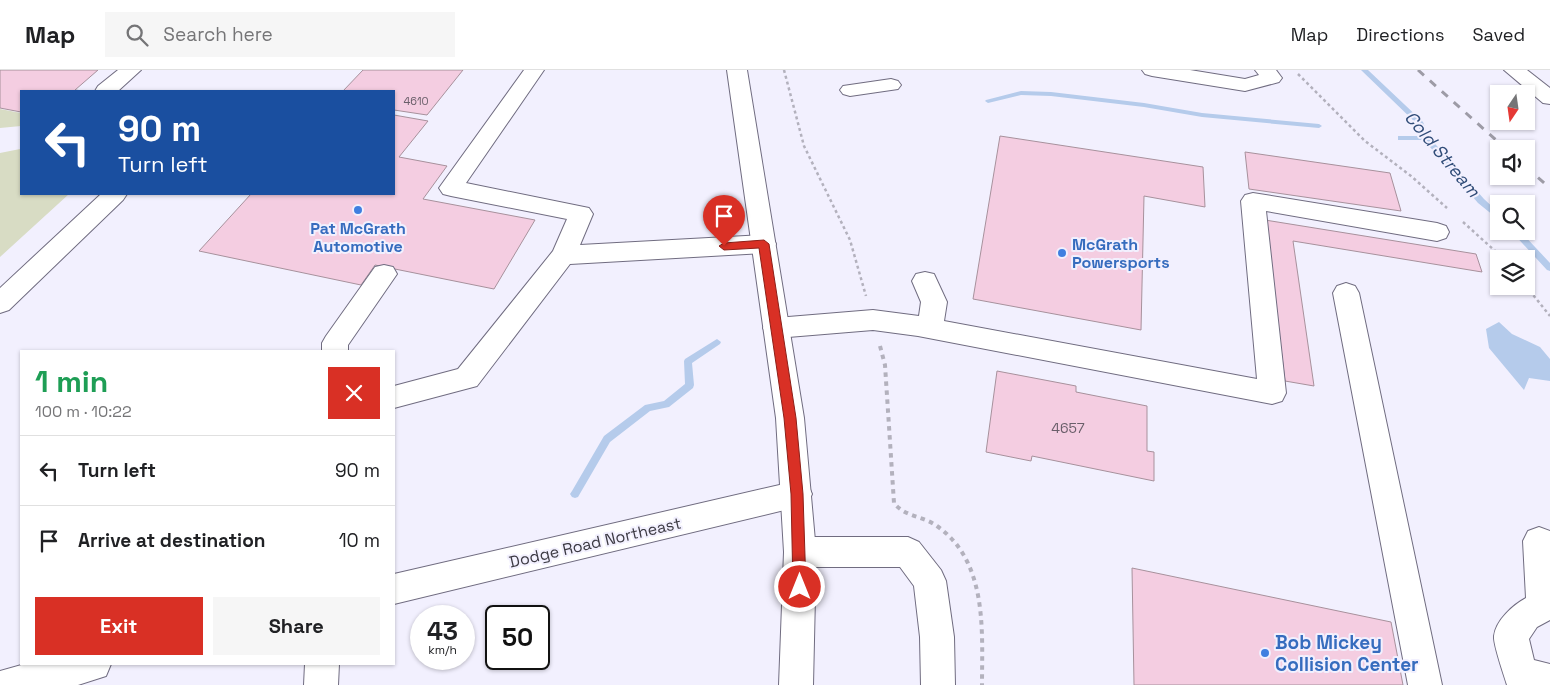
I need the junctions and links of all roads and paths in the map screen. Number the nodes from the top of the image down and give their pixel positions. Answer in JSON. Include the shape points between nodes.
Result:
{"nodes":[{"id":1,"x":131,"y":70,"type":"edge"},
{"id":2,"x":534,"y":70,"type":"edge"},
{"id":3,"x":737,"y":70,"type":"edge"},
{"id":4,"x":784,"y":70,"type":"edge"},
{"id":5,"x":1152,"y":70,"type":"edge"},
{"id":6,"x":1265,"y":70,"type":"edge"},
{"id":7,"x":1294,"y":70,"type":"edge"},
{"id":8,"x":1514,"y":70,"type":"edge"},
{"id":9,"x":891,"y":85,"type":"dead end"},
{"id":10,"x":106,"y":90,"type":"edge"},
{"id":11,"x":850,"y":90,"type":"dead end"},
{"id":12,"x":1550,"y":98,"type":"edge"},
{"id":13,"x":114,"y":195,"type":"edge"},
{"id":14,"x":1458,"y":217,"type":"dead end"},
{"id":15,"x":1444,"y":221,"type":"joint"},
{"id":16,"x":764,"y":244,"type":"junction"},
{"id":17,"x":1494,"y":250,"type":"edge"},
{"id":18,"x":563,"y":256,"type":"junction"},
{"id":19,"x":384,"y":274,"type":"dead end"},
{"id":20,"x":925,"y":281,"type":"dead end"},
{"id":21,"x":1346,"y":293,"type":"dead end"},
{"id":22,"x":1533,"y":295,"type":"edge"},
{"id":23,"x":0,"y":303,"type":"edge"},
{"id":24,"x":1550,"y":316,"type":"edge"},
{"id":25,"x":873,"y":320,"type":"junction"},
{"id":26,"x":776,"y":328,"type":"junction"},
{"id":27,"x":930,"y":328,"type":"junction"},
{"id":28,"x":336,"y":350,"type":"edge"},
{"id":29,"x":395,"y":397,"type":"edge"},
{"id":30,"x":797,"y":494,"type":"junction"},
{"id":31,"x":1539,"y":541,"type":"dead end"},
{"id":32,"x":800,"y":552,"type":"junction"},
{"id":33,"x":395,"y":590,"type":"edge"},
{"id":34,"x":90,"y":665,"type":"edge"},
{"id":35,"x":322,"y":665,"type":"edge"},
{"id":36,"x":1532,"y":680,"type":"edge"},
{"id":37,"x":9,"y":685,"type":"edge"},
{"id":38,"x":321,"y":685,"type":"edge"},
{"id":39,"x":796,"y":685,"type":"edge"},
{"id":40,"x":938,"y":685,"type":"edge"},
{"id":41,"x":982,"y":685,"type":"edge"},
{"id":42,"x":1425,"y":685,"type":"edge"}],
"edges":[{"from":1,"to":10,"type":"main road"},
{"from":2,"to":18,"type":"main road","via":[[451,188],[581,214]]},
{"from":3,"to":16,"type":"main road"},
{"from":4,"to":25,"type":"path","via":[[804,146],[850,240]]},
{"from":5,"to":6,"type":"main road","via":[[1245,85],[1272,78]]},
{"from":7,"to":15,"type":"path","via":[[1365,141],[1411,176]]},
{"from":8,"to":12,"type":"main road"},
{"from":9,"to":11,"type":"main road"},
{"from":13,"to":23,"type":"main road"},
{"from":14,"to":17,"type":"path"},
{"from":15,"to":27,"type":"main road","via":[[1253,202],[1272,393]]},
{"from":16,"to":18,"type":"main road"},
{"from":16,"to":26,"type":"main road"},
{"from":18,"to":29,"type":"main road","via":[[467,378]]},
{"from":19,"to":28,"type":"main road","via":[[335,343]]},
{"from":20,"to":27,"type":"main road","via":[[934,302]]},
{"from":21,"to":42,"type":"main road"},
{"from":22,"to":24,"type":"path"},
{"from":25,"to":26,"type":"main road"},
{"from":25,"to":27,"type":"main road"},
{"from":25,"to":41,"type":"path","via":[[885,364],[894,503],[900,511],[938,527],[960,549],[968,563],[979,594]]},
{"from":26,"to":30,"type":"main road","via":[[790,418]]},
{"from":30,"to":32,"type":"main road"},
{"from":30,"to":33,"type":"main road","name":"Dodge Road Northeast"},
{"from":31,"to":36,"type":"main road","via":[[1543,606],[1525,616],[1512,636]]},
{"from":32,"to":39,"type":"main road"},
{"from":32,"to":40,"type":"main road","via":[[908,552],[930,581],[937,637]]},
{"from":34,"to":37,"type":"main road"},
{"from":35,"to":38,"type":"main road"}]}
